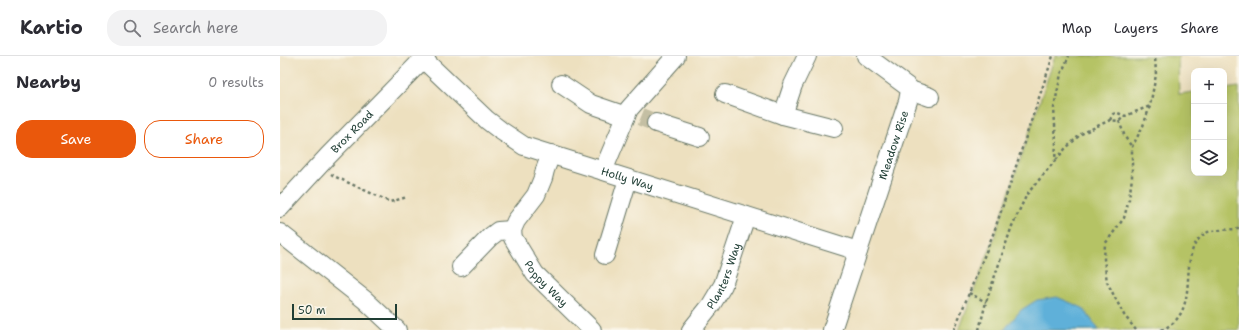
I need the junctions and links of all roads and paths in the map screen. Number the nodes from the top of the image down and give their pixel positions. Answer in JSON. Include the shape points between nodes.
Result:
{"nodes":[{"id":1,"x":676,"y":56,"type":"edge"},
{"id":2,"x":806,"y":56,"type":"edge"},
{"id":3,"x":866,"y":56,"type":"edge"},
{"id":4,"x":1052,"y":56,"type":"edge"},
{"id":5,"x":1069,"y":56,"type":"edge"},
{"id":6,"x":1155,"y":56,"type":"edge"},
{"id":7,"x":425,"y":58,"type":"edge"},
{"id":8,"x":561,"y":84,"type":"dead end"},
{"id":9,"x":910,"y":90,"type":"junction"},
{"id":10,"x":725,"y":94,"type":"dead end"},
{"id":11,"x":930,"y":97,"type":"dead end"},
{"id":12,"x":1150,"y":106,"type":"junction"},
{"id":13,"x":783,"y":114,"type":"junction"},
{"id":14,"x":1125,"y":116,"type":"junction"},
{"id":15,"x":638,"y":117,"type":"junction"},
{"id":16,"x":1110,"y":120,"type":"junction"},
{"id":17,"x":1118,"y":121,"type":"junction"},
{"id":18,"x":834,"y":128,"type":"dead end"},
{"id":19,"x":700,"y":137,"type":"dead end"},
{"id":20,"x":1132,"y":147,"type":"junction"},
{"id":21,"x":550,"y":154,"type":"junction"},
{"id":22,"x":1055,"y":161,"type":"junction"},
{"id":23,"x":320,"y":165,"type":"junction"},
{"id":24,"x":604,"y":171,"type":"junction"},
{"id":25,"x":628,"y":179,"type":"junction"},
{"id":26,"x":407,"y":197,"type":"dead end"},
{"id":27,"x":280,"y":208,"type":"edge"},
{"id":28,"x":746,"y":216,"type":"junction"},
{"id":29,"x":1239,"y":229,"type":"edge"},
{"id":30,"x":512,"y":230,"type":"junction"},
{"id":31,"x":280,"y":233,"type":"edge"},
{"id":32,"x":858,"y":251,"type":"junction"},
{"id":33,"x":604,"y":255,"type":"dead end"},
{"id":34,"x":461,"y":267,"type":"dead end"},
{"id":35,"x":969,"y":293,"type":"junction"},
{"id":36,"x":986,"y":302,"type":"junction"},
{"id":37,"x":397,"y":330,"type":"edge"},
{"id":38,"x":592,"y":330,"type":"edge"},
{"id":39,"x":691,"y":330,"type":"edge"},
{"id":40,"x":832,"y":330,"type":"edge"},
{"id":41,"x":954,"y":330,"type":"edge"},
{"id":42,"x":979,"y":330,"type":"edge"},
{"id":43,"x":1136,"y":330,"type":"edge"},
{"id":44,"x":1161,"y":330,"type":"edge"}],
"edges":[{"from":1,"to":15,"type":"street","via":[[629,109]]},
{"from":2,"to":13,"type":"street"},
{"from":3,"to":9,"type":"street"},
{"from":4,"to":35,"type":"path","via":[[994,232]]},
{"from":5,"to":22,"type":"path","via":[[1061,74],[1054,108]]},
{"from":6,"to":12,"type":"path","via":[[1156,75]]},
{"from":7,"to":21,"type":"street","name":"Holly Way","via":[[500,130],[524,146]]},
{"from":7,"to":23,"type":"street","name":"Brox Road"},
{"from":8,"to":15,"type":"street","via":[[591,104]]},
{"from":9,"to":11,"type":"street"},
{"from":9,"to":32,"type":"street","name":"Meadow Rise"},
{"from":10,"to":13,"type":"street"},
{"from":12,"to":14,"type":"path"},
{"from":12,"to":20,"type":"path"},
{"from":13,"to":18,"type":"street"},
{"from":14,"to":16,"type":"path","via":[[1113,114]]},
{"from":14,"to":17,"type":"path"},
{"from":15,"to":19,"type":"street"},
{"from":15,"to":24,"type":"street"},
{"from":16,"to":17,"type":"path"},
{"from":16,"to":22,"type":"path","via":[[1081,134]]},
{"from":17,"to":20,"type":"path"},
{"from":20,"to":43,"type":"path","via":[[1129,199],[1124,218],[1105,244],[1104,259],[1107,282],[1124,315]]},
{"from":21,"to":24,"type":"street","name":"Holly Way"},
{"from":21,"to":30,"type":"street","via":[[536,195]]},
{"from":22,"to":36,"type":"path","via":[[1027,194],[1012,226]]},
{"from":23,"to":26,"type":"path","via":[[336,177],[390,202]]},
{"from":23,"to":27,"type":"street","name":"Brox Road"},
{"from":24,"to":25,"type":"street","name":"Holly Way"},
{"from":25,"to":28,"type":"street","name":"Holly Way"},
{"from":25,"to":33,"type":"street"},
{"from":28,"to":32,"type":"street","name":"Holly Way"},
{"from":28,"to":39,"type":"street","name":"Planters Way","via":[[723,285]]},
{"from":29,"to":44,"type":"path","via":[[1209,232],[1198,241],[1190,257],[1188,296],[1180,316]]},
{"from":30,"to":34,"type":"street","via":[[498,231]]},
{"from":30,"to":38,"type":"street","name":"Poppy Way","via":[[516,245],[535,274]]},
{"from":31,"to":37,"type":"street","via":[[365,300]]},
{"from":32,"to":40,"type":"street"},
{"from":35,"to":36,"type":"path"},
{"from":35,"to":41,"type":"path"},
{"from":36,"to":42,"type":"path"}]}
